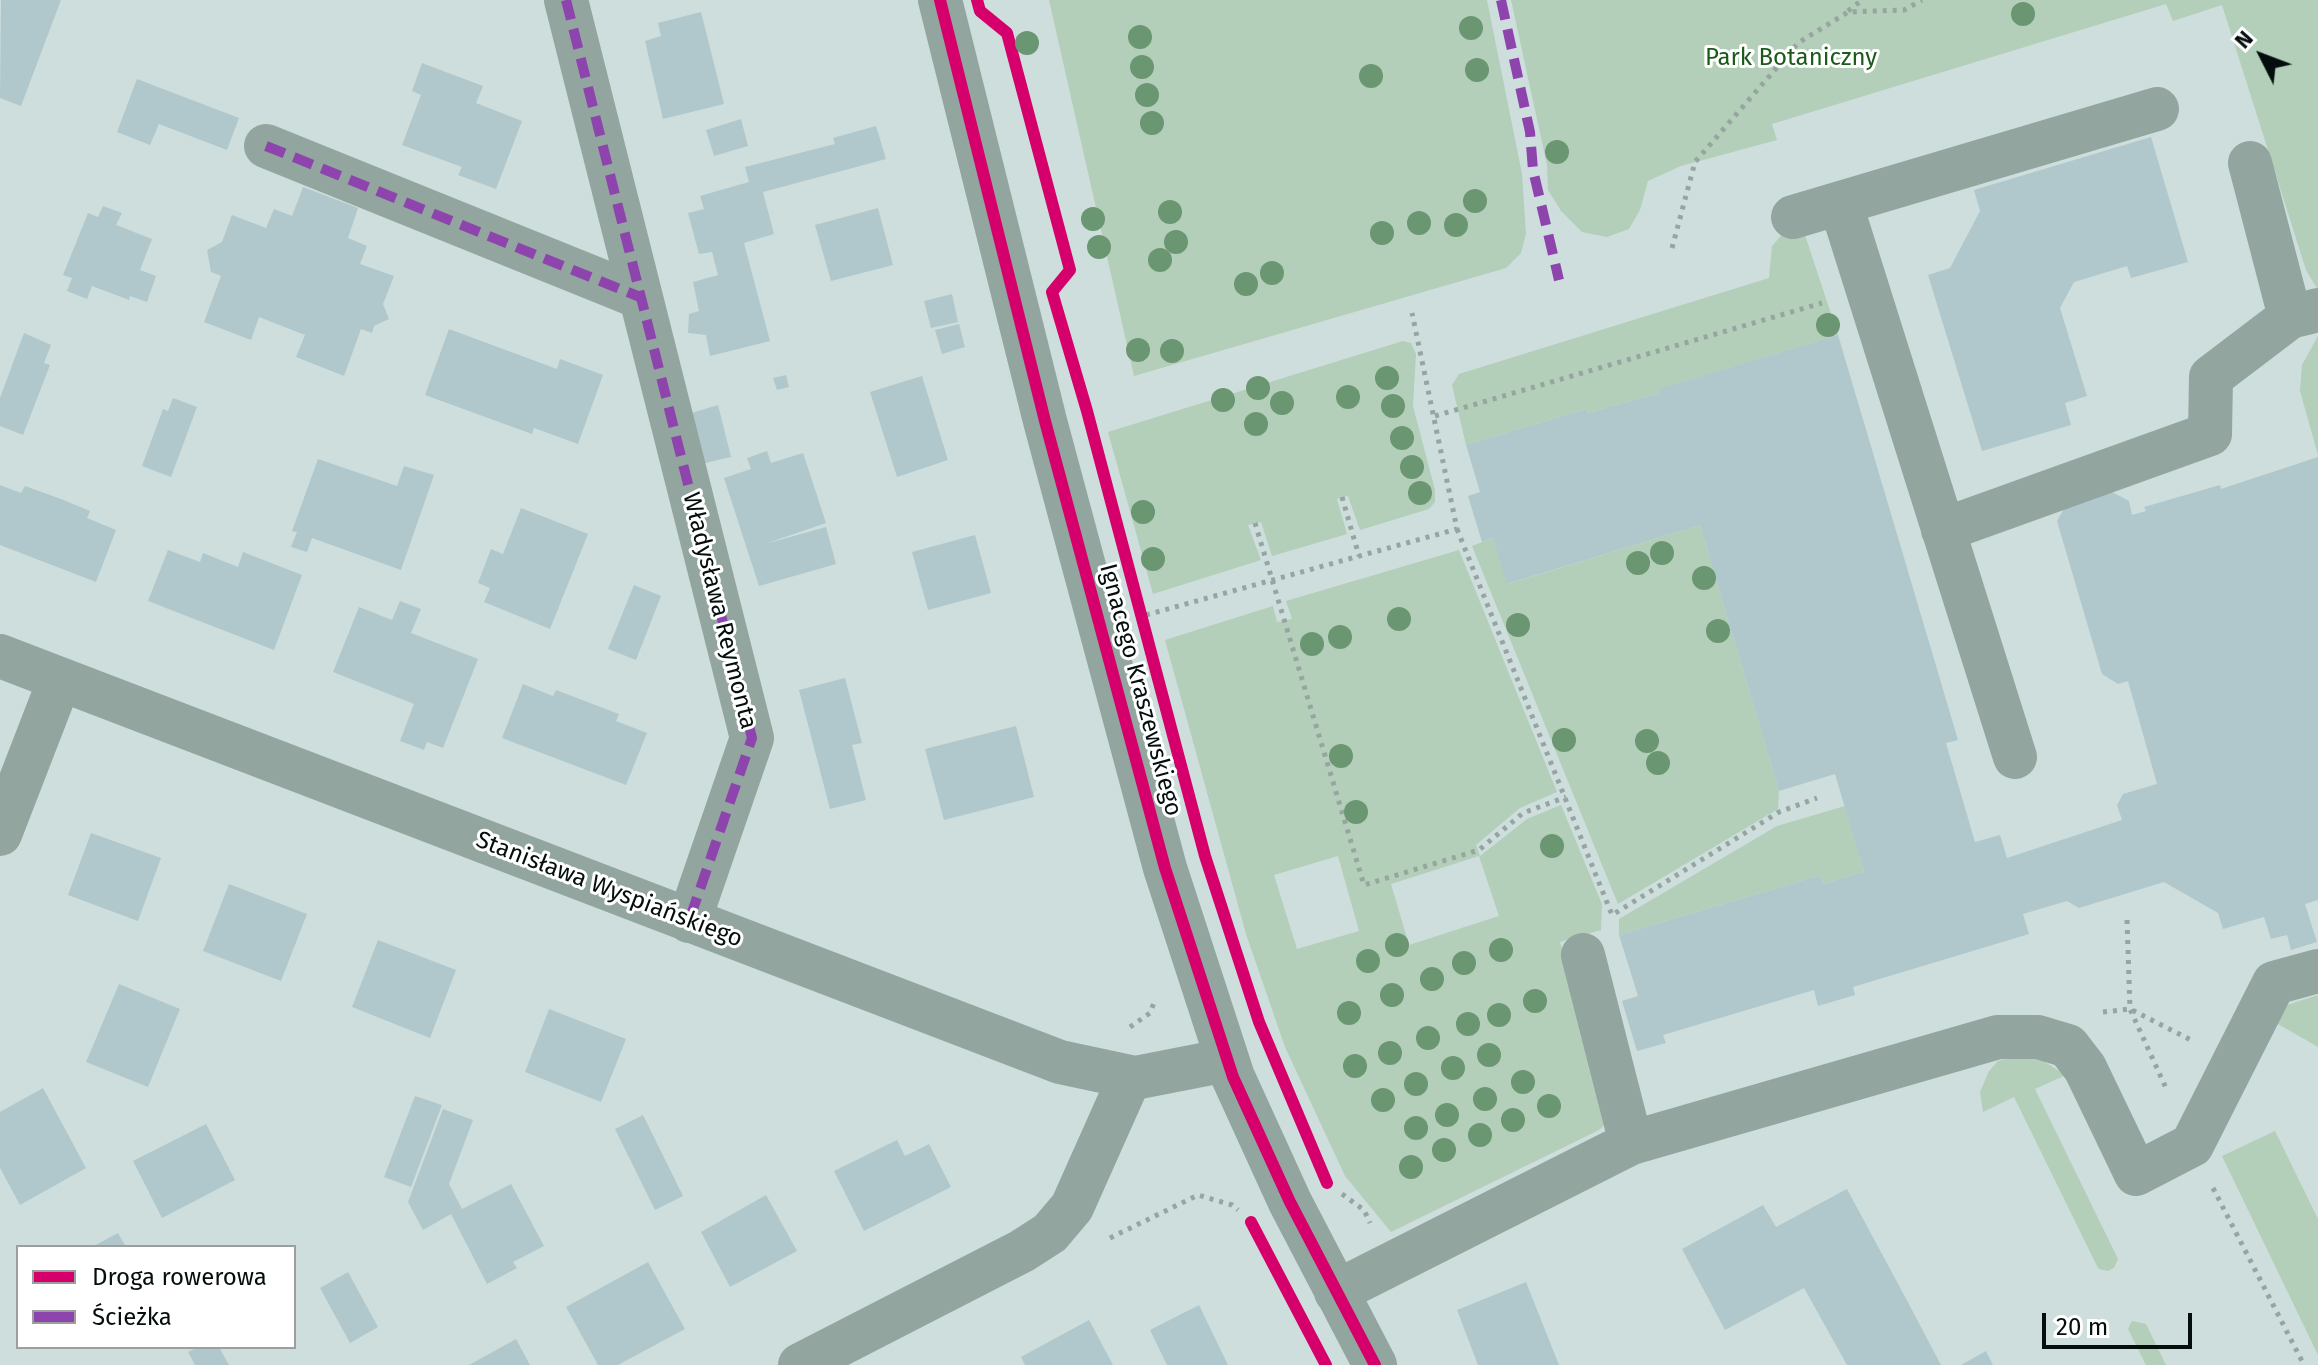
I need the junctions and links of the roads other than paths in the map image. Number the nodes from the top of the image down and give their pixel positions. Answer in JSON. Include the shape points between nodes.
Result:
{"nodes":[{"id":1,"x":566,"y":0,"type":"edge"},
{"id":2,"x":940,"y":0,"type":"edge"},
{"id":3,"x":2157,"y":109,"type":"dead end"},
{"id":4,"x":266,"y":146,"type":"dead end"},
{"id":5,"x":2250,"y":163,"type":"dead end"},
{"id":6,"x":1841,"y":205,"type":"junction"},
{"id":7,"x":1793,"y":217,"type":"dead end"},
{"id":8,"x":640,"y":297,"type":"junction"},
{"id":9,"x":2304,"y":314,"type":"edge"},
{"id":10,"x":1943,"y":530,"type":"junction"},
{"id":11,"x":0,"y":656,"type":"edge"},
{"id":12,"x":60,"y":679,"type":"junction"},
{"id":13,"x":2015,"y":757,"type":"dead end"},
{"id":14,"x":0,"y":834,"type":"edge"},
{"id":15,"x":689,"y":921,"type":"junction"},
{"id":16,"x":1583,"y":955,"type":"dead end"},
{"id":17,"x":2318,"y":971,"type":"edge"},
{"id":18,"x":1227,"y":1060,"type":"junction"},
{"id":19,"x":1130,"y":1077,"type":"junction"},
{"id":20,"x":1631,"y":1143,"type":"junction"},
{"id":21,"x":1336,"y":1292,"type":"junction"},
{"id":22,"x":800,"y":1365,"type":"edge"},
{"id":23,"x":1375,"y":1365,"type":"edge"}],
"edges":[{"from":1,"to":8,"type":"street","name":"Władysława Reymonta"},
{"from":2,"to":18,"type":"street","name":"Ignacego Kraszewskiego","via":[[1165,868]]},
{"from":3,"to":6,"type":"street"},
{"from":4,"to":8,"type":"street"},
{"from":5,"to":9,"type":"street"},
{"from":6,"to":7,"type":"street"},
{"from":6,"to":10,"type":"street"},
{"from":8,"to":15,"type":"street","name":"Władysława Reymonta","via":[[752,738]]},
{"from":9,"to":10,"type":"street","via":[[2211,377],[2210,434]]},
{"from":10,"to":13,"type":"street"},
{"from":11,"to":12,"type":"street","name":"Stanisława Wyspiańskiego"},
{"from":12,"to":14,"type":"street"},
{"from":12,"to":15,"type":"street","name":"Stanisława Wyspiańskiego"},
{"from":15,"to":19,"type":"street","name":"Stanisława Wyspiańskiego","via":[[1060,1062]]},
{"from":16,"to":20,"type":"street"},
{"from":17,"to":20,"type":"street","via":[[2274,983],[2192,1145],[2136,1174],[2085,1068],[2068,1046],[2038,1037],[1998,1037]]},
{"from":18,"to":19,"type":"street","name":"Stanisława Wyspiańskiego"},
{"from":18,"to":21,"type":"street","name":"Ignacego Kraszewskiego"},
{"from":19,"to":22,"type":"street","via":[[1072,1207],[1050,1233]]},
{"from":20,"to":21,"type":"street"},
{"from":21,"to":23,"type":"street","name":"Ignacego Kraszewskiego"}]}
